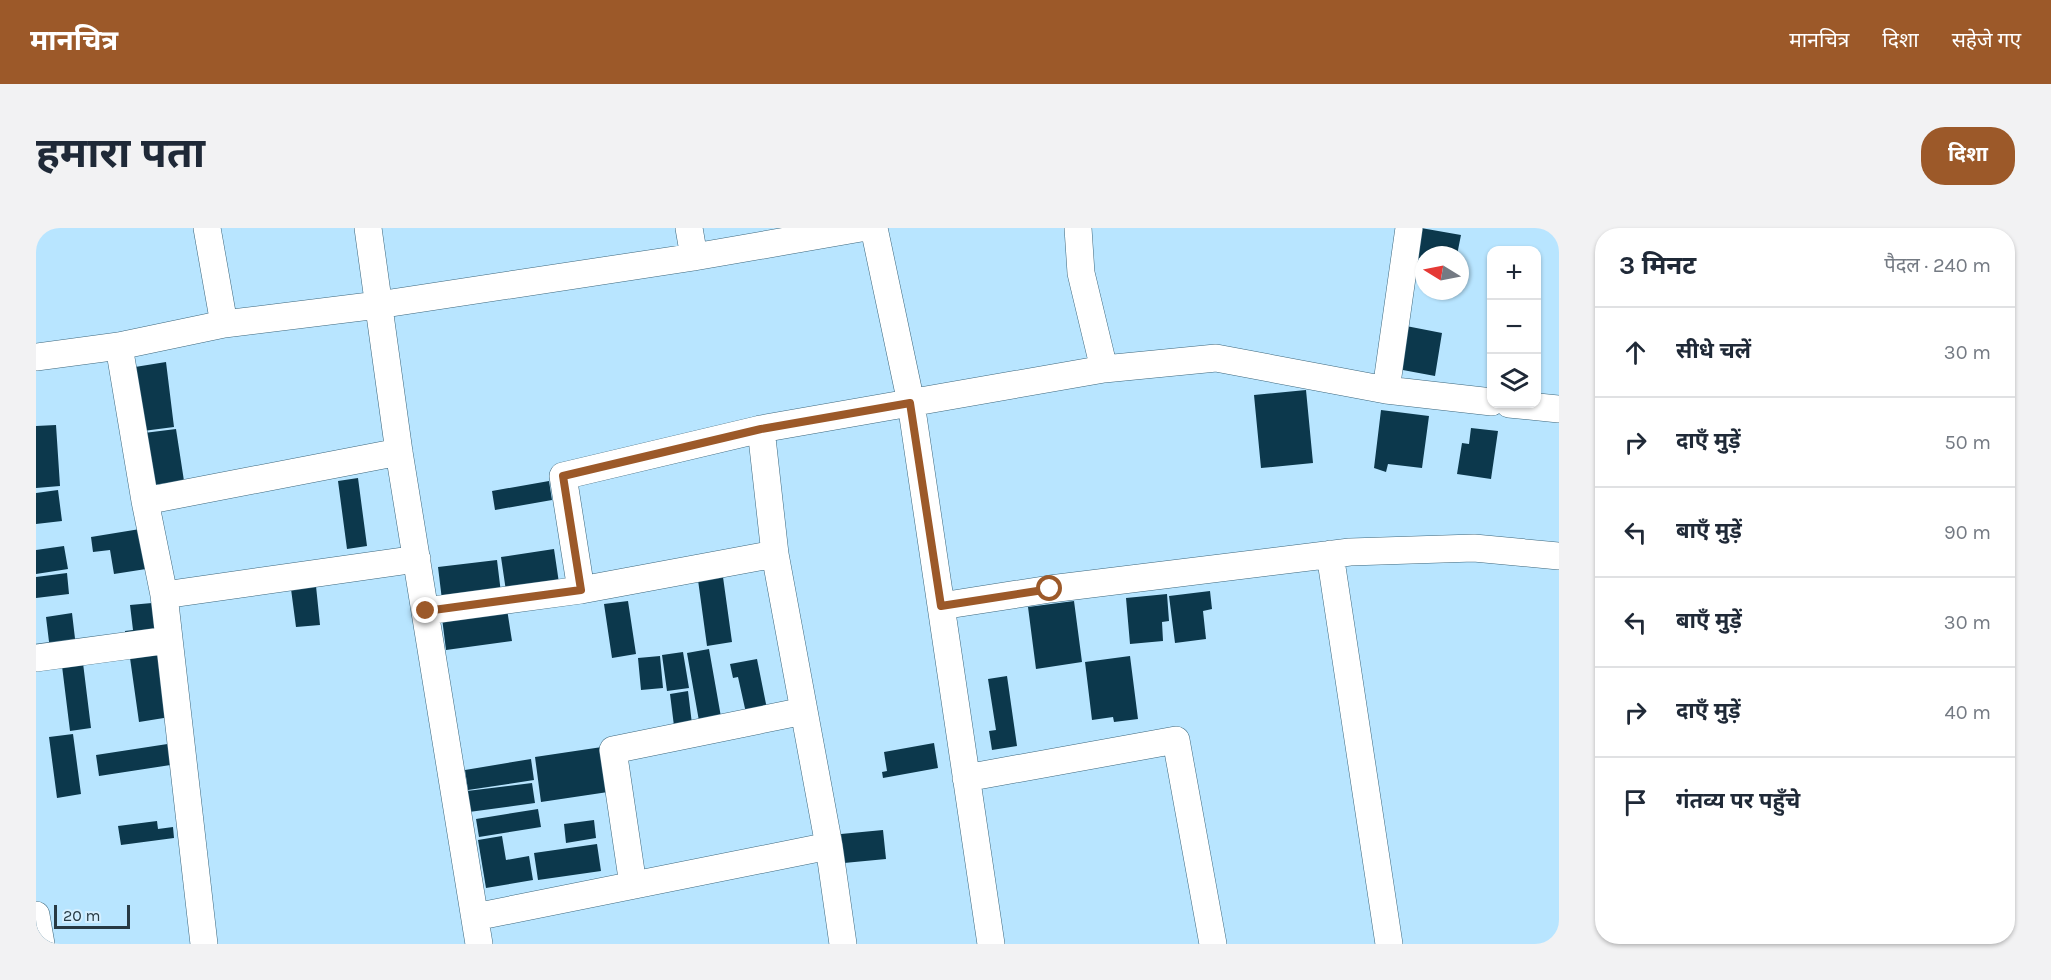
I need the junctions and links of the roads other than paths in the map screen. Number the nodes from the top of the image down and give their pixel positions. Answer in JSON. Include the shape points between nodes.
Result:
{"nodes":[{"id":1,"x":207,"y":228,"type":"edge"},
{"id":2,"x":368,"y":228,"type":"edge"},
{"id":3,"x":689,"y":228,"type":"edge"},
{"id":4,"x":861,"y":228,"type":"edge"},
{"id":5,"x":874,"y":228,"type":"edge"},
{"id":6,"x":1078,"y":228,"type":"edge"},
{"id":7,"x":1409,"y":228,"type":"edge"},
{"id":8,"x":694,"y":257,"type":"junction"},
{"id":9,"x":378,"y":305,"type":"junction"},
{"id":10,"x":224,"y":324,"type":"junction"},
{"id":11,"x":119,"y":346,"type":"junction"},
{"id":12,"x":36,"y":357,"type":"edge"},
{"id":13,"x":1104,"y":369,"type":"junction"},
{"id":14,"x":1386,"y":390,"type":"junction"},
{"id":15,"x":1487,"y":402,"type":"edge"},
{"id":16,"x":910,"y":403,"type":"junction"},
{"id":17,"x":1541,"y":407,"type":"edge"},
{"id":18,"x":1559,"y":409,"type":"edge"},
{"id":19,"x":761,"y":429,"type":"junction"},
{"id":20,"x":399,"y":452,"type":"junction"},
{"id":21,"x":145,"y":501,"type":"junction"},
{"id":22,"x":775,"y":554,"type":"junction"},
{"id":23,"x":1330,"y":554,"type":"junction"},
{"id":24,"x":1559,"y":556,"type":"edge"},
{"id":25,"x":417,"y":559,"type":"junction"},
{"id":26,"x":581,"y":590,"type":"junction"},
{"id":27,"x":164,"y":595,"type":"junction"},
{"id":28,"x":941,"y":606,"type":"junction"},
{"id":29,"x":426,"y":611,"type":"junction"},
{"id":30,"x":169,"y":640,"type":"junction"},
{"id":31,"x":36,"y":658,"type":"edge"},
{"id":32,"x":804,"y":711,"type":"junction"},
{"id":33,"x":966,"y":778,"type":"junction"},
{"id":34,"x":829,"y":846,"type":"junction"},
{"id":35,"x":633,"y":885,"type":"junction"},
{"id":36,"x":36,"y":915,"type":"edge"},
{"id":37,"x":475,"y":917,"type":"junction"},
{"id":38,"x":41,"y":944,"type":"edge"},
{"id":39,"x":204,"y":944,"type":"edge"},
{"id":40,"x":479,"y":944,"type":"edge"},
{"id":41,"x":843,"y":944,"type":"edge"},
{"id":42,"x":991,"y":944,"type":"edge"},
{"id":43,"x":1213,"y":944,"type":"edge"},
{"id":44,"x":1389,"y":944,"type":"edge"}],
"edges":[{"from":1,"to":10,"type":"street"},
{"from":2,"to":9,"type":"street"},
{"from":3,"to":8,"type":"street"},
{"from":4,"to":8,"type":"street"},
{"from":5,"to":16,"type":"street"},
{"from":6,"to":13,"type":"street","via":[[1082,273]]},
{"from":7,"to":14,"type":"street"},
{"from":8,"to":9,"type":"street"},
{"from":9,"to":10,"type":"street"},
{"from":9,"to":20,"type":"street"},
{"from":10,"to":11,"type":"street"},
{"from":11,"to":12,"type":"street"},
{"from":11,"to":21,"type":"street"},
{"from":13,"to":14,"type":"street","via":[[1216,358]]},
{"from":13,"to":16,"type":"street"},
{"from":14,"to":15,"type":"street"},
{"from":16,"to":19,"type":"street"},
{"from":16,"to":28,"type":"street"},
{"from":17,"to":18,"type":"street"},
{"from":19,"to":22,"type":"street"},
{"from":19,"to":26,"type":"street","via":[[563,476]]},
{"from":20,"to":21,"type":"street"},
{"from":20,"to":25,"type":"street"},
{"from":21,"to":27,"type":"street"},
{"from":22,"to":26,"type":"street"},
{"from":22,"to":32,"type":"street"},
{"from":23,"to":24,"type":"street","via":[[1474,548]]},
{"from":23,"to":28,"type":"street"},
{"from":23,"to":44,"type":"street"},
{"from":25,"to":27,"type":"street"},
{"from":25,"to":29,"type":"street"},
{"from":26,"to":29,"type":"street"},
{"from":27,"to":30,"type":"street"},
{"from":28,"to":33,"type":"street"},
{"from":29,"to":37,"type":"street"},
{"from":30,"to":31,"type":"street"},
{"from":30,"to":39,"type":"street"},
{"from":32,"to":34,"type":"street"},
{"from":32,"to":35,"type":"street","via":[[613,750]]},
{"from":33,"to":42,"type":"street"},
{"from":33,"to":43,"type":"street","via":[[1176,740]]},
{"from":34,"to":35,"type":"street"},
{"from":34,"to":41,"type":"street"},
{"from":35,"to":37,"type":"street"},
{"from":36,"to":38,"type":"street"},
{"from":37,"to":40,"type":"street"}]}
